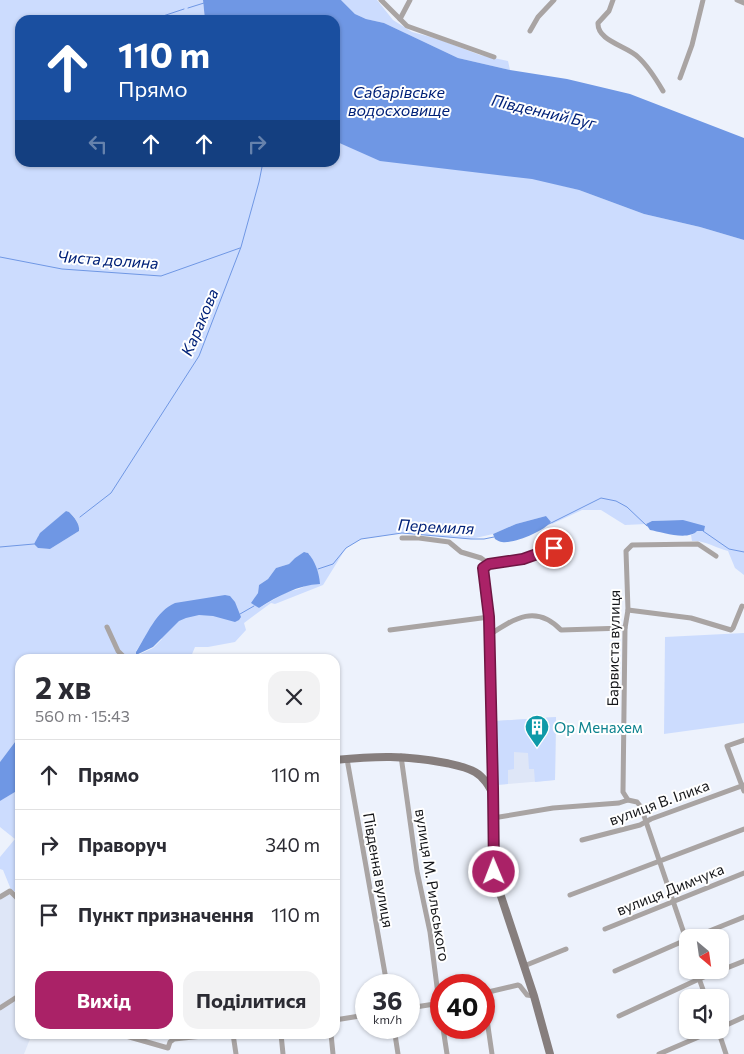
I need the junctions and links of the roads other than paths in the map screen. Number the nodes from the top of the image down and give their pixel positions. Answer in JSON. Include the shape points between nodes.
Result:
{"nodes":[{"id":1,"x":381,"y":0,"type":"edge"},
{"id":2,"x":410,"y":0,"type":"edge"},
{"id":3,"x":554,"y":0,"type":"edge"},
{"id":4,"x":613,"y":0,"type":"edge"},
{"id":5,"x":703,"y":0,"type":"edge"},
{"id":6,"x":737,"y":0,"type":"edge"},
{"id":7,"x":744,"y":3,"type":"edge"},
{"id":8,"x":400,"y":19,"type":"junction"},
{"id":9,"x":530,"y":31,"type":"dead end"},
{"id":10,"x":494,"y":56,"type":"dead end"},
{"id":11,"x":680,"y":78,"type":"dead end"},
{"id":12,"x":664,"y":91,"type":"dead end"},
{"id":13,"x":402,"y":538,"type":"dead end"},
{"id":14,"x":564,"y":546,"type":"dead end"},
{"id":15,"x":716,"y":556,"type":"dead end"},
{"id":16,"x":489,"y":564,"type":"junction"},
{"id":17,"x":742,"y":606,"type":"dead end"},
{"id":18,"x":628,"y":610,"type":"junction"},
{"id":19,"x":489,"y":617,"type":"junction"},
{"id":20,"x":108,"y":627,"type":"dead end"},
{"id":21,"x":625,"y":628,"type":"junction"},
{"id":22,"x":390,"y":630,"type":"dead end"},
{"id":23,"x":489,"y":635,"type":"junction"},
{"id":24,"x":121,"y":654,"type":"edge"},
{"id":25,"x":744,"y":740,"type":"edge"},
{"id":26,"x":401,"y":756,"type":"junction"},
{"id":27,"x":346,"y":759,"type":"junction"},
{"id":28,"x":340,"y":760,"type":"edge"},
{"id":29,"x":743,"y":787,"type":"edge"},
{"id":30,"x":494,"y":796,"type":"junction"},
{"id":31,"x":628,"y":800,"type":"junction"},
{"id":32,"x":493,"y":818,"type":"junction"},
{"id":33,"x":646,"y":822,"type":"junction"},
{"id":34,"x":744,"y":828,"type":"edge"},
{"id":35,"x":582,"y":840,"type":"dead end"},
{"id":36,"x":659,"y":861,"type":"junction"},
{"id":37,"x":744,"y":873,"type":"edge"},
{"id":38,"x":570,"y":895,"type":"dead end"},
{"id":39,"x":15,"y":896,"type":"edge"},
{"id":40,"x":0,"y":897,"type":"edge"},
{"id":41,"x":674,"y":902,"type":"junction"},
{"id":42,"x":744,"y":917,"type":"edge"},
{"id":43,"x":605,"y":929,"type":"dead end"},
{"id":44,"x":683,"y":929,"type":"edge"},
{"id":45,"x":714,"y":929,"type":"edge"},
{"id":46,"x":679,"y":944,"type":"edge"},
{"id":47,"x":566,"y":949,"type":"dead end"},
{"id":48,"x":744,"y":961,"type":"edge"},
{"id":49,"x":524,"y":966,"type":"junction"},
{"id":50,"x":729,"y":967,"type":"edge"},
{"id":51,"x":614,"y":970,"type":"dead end"},
{"id":52,"x":385,"y":974,"type":"edge"},
{"id":53,"x":436,"y":974,"type":"edge"},
{"id":54,"x":699,"y":979,"type":"joint"},
{"id":55,"x":703,"y":989,"type":"edge"},
{"id":56,"x":495,"y":990,"type":"edge"},
{"id":57,"x":534,"y":996,"type":"junction"},
{"id":58,"x":15,"y":998,"type":"edge"},
{"id":59,"x":0,"y":1008,"type":"edge"},
{"id":60,"x":619,"y":1016,"type":"dead end"},
{"id":61,"x":355,"y":1017,"type":"edge"},
{"id":62,"x":744,"y":1017,"type":"edge"},
{"id":63,"x":340,"y":1019,"type":"edge"},
{"id":64,"x":729,"y":1024,"type":"edge"},
{"id":65,"x":133,"y":1039,"type":"edge"},
{"id":66,"x":174,"y":1039,"type":"edge"},
{"id":67,"x":234,"y":1039,"type":"edge"},
{"id":68,"x":281,"y":1039,"type":"edge"},
{"id":69,"x":332,"y":1039,"type":"edge"},
{"id":70,"x":396,"y":1039,"type":"edge"},
{"id":71,"x":445,"y":1039,"type":"edge"},
{"id":72,"x":490,"y":1039,"type":"edge"},
{"id":73,"x":694,"y":1039,"type":"edge"},
{"id":74,"x":721,"y":1039,"type":"edge"},
{"id":75,"x":168,"y":1051,"type":"edge"},
{"id":76,"x":236,"y":1054,"type":"edge"},
{"id":77,"x":283,"y":1054,"type":"edge"},
{"id":78,"x":333,"y":1054,"type":"edge"},
{"id":79,"x":398,"y":1054,"type":"edge"},
{"id":80,"x":447,"y":1054,"type":"edge"},
{"id":81,"x":492,"y":1054,"type":"edge"},
{"id":82,"x":550,"y":1054,"type":"edge"},
{"id":83,"x":659,"y":1054,"type":"edge"},
{"id":84,"x":726,"y":1054,"type":"edge"}],
"edges":[{"from":1,"to":8,"type":"street"},
{"from":2,"to":8,"type":"street"},
{"from":3,"to":9,"type":"street"},
{"from":4,"to":12,"type":"street","via":[[609,11],[598,23],[598,30],[639,58]]},
{"from":5,"to":11,"type":"street"},
{"from":6,"to":7,"type":"street"},
{"from":8,"to":10,"type":"street","via":[[421,32]]},
{"from":13,"to":16,"type":"street","via":[[449,542],[461,552]]},
{"from":14,"to":16,"type":"street","via":[[523,559]]},
{"from":15,"to":18,"type":"street","name":"Барвиста вулиця","via":[[698,544],[632,545],[626,551]]},
{"from":16,"to":19,"type":"street","via":[[483,568]]},
{"from":17,"to":18,"type":"street","via":[[731,630],[691,618]]},
{"from":18,"to":21,"type":"street","name":"Барвиста вулиця"},
{"from":19,"to":22,"type":"street"},
{"from":19,"to":23,"type":"street"},
{"from":20,"to":24,"type":"street"},
{"from":21,"to":23,"type":"street","via":[[561,630],[550,620],[536,615],[510,622]]},
{"from":21,"to":31,"type":"street","name":"Барвиста вулиця","via":[[624,792]]},
{"from":23,"to":30,"type":"street"},
{"from":25,"to":29,"type":"street","via":[[727,746]]},
{"from":26,"to":27,"type":"street"},
{"from":26,"to":30,"type":"street","via":[[467,768],[480,776]]},
{"from":26,"to":53,"type":"street","name":"вулиця М. Рильського"},
{"from":27,"to":28,"type":"street"},
{"from":27,"to":52,"type":"street","name":"Південна вулиця"},
{"from":29,"to":33,"type":"street","name":"вулиця В. Ілика"},
{"from":30,"to":32,"type":"street"},
{"from":31,"to":32,"type":"street"},
{"from":31,"to":33,"type":"street","via":[[639,804]]},
{"from":32,"to":49,"type":"street","via":[[494,878]]},
{"from":33,"to":35,"type":"street","name":"вулиця В. Ілика"},
{"from":33,"to":36,"type":"street"},
{"from":34,"to":36,"type":"street"},
{"from":36,"to":38,"type":"street"},
{"from":36,"to":41,"type":"street"},
{"from":37,"to":41,"type":"street","name":"вулиця Димчука"},
{"from":39,"to":40,"type":"street","via":[[10,891]]},
{"from":41,"to":43,"type":"street","name":"вулиця Димчука"},
{"from":41,"to":44,"type":"street"},
{"from":42,"to":45,"type":"street"},
{"from":46,"to":51,"type":"street"},
{"from":47,"to":49,"type":"street"},
{"from":48,"to":50,"type":"street"},
{"from":49,"to":57,"type":"street"},
{"from":54,"to":55,"type":"street"},
{"from":54,"to":60,"type":"street"},
{"from":56,"to":57,"type":"street","via":[[518,985],[527,995]]},
{"from":57,"to":82,"type":"street"},
{"from":58,"to":59,"type":"street"},
{"from":61,"to":63,"type":"street"},
{"from":62,"to":64,"type":"street"},
{"from":65,"to":75,"type":"street"},
{"from":66,"to":75,"type":"street"},
{"from":67,"to":76,"type":"street"},
{"from":68,"to":77,"type":"street"},
{"from":69,"to":78,"type":"street"},
{"from":70,"to":79,"type":"street"},
{"from":71,"to":80,"type":"street"},
{"from":72,"to":81,"type":"street"},
{"from":73,"to":83,"type":"street"},
{"from":74,"to":84,"type":"street"}]}
